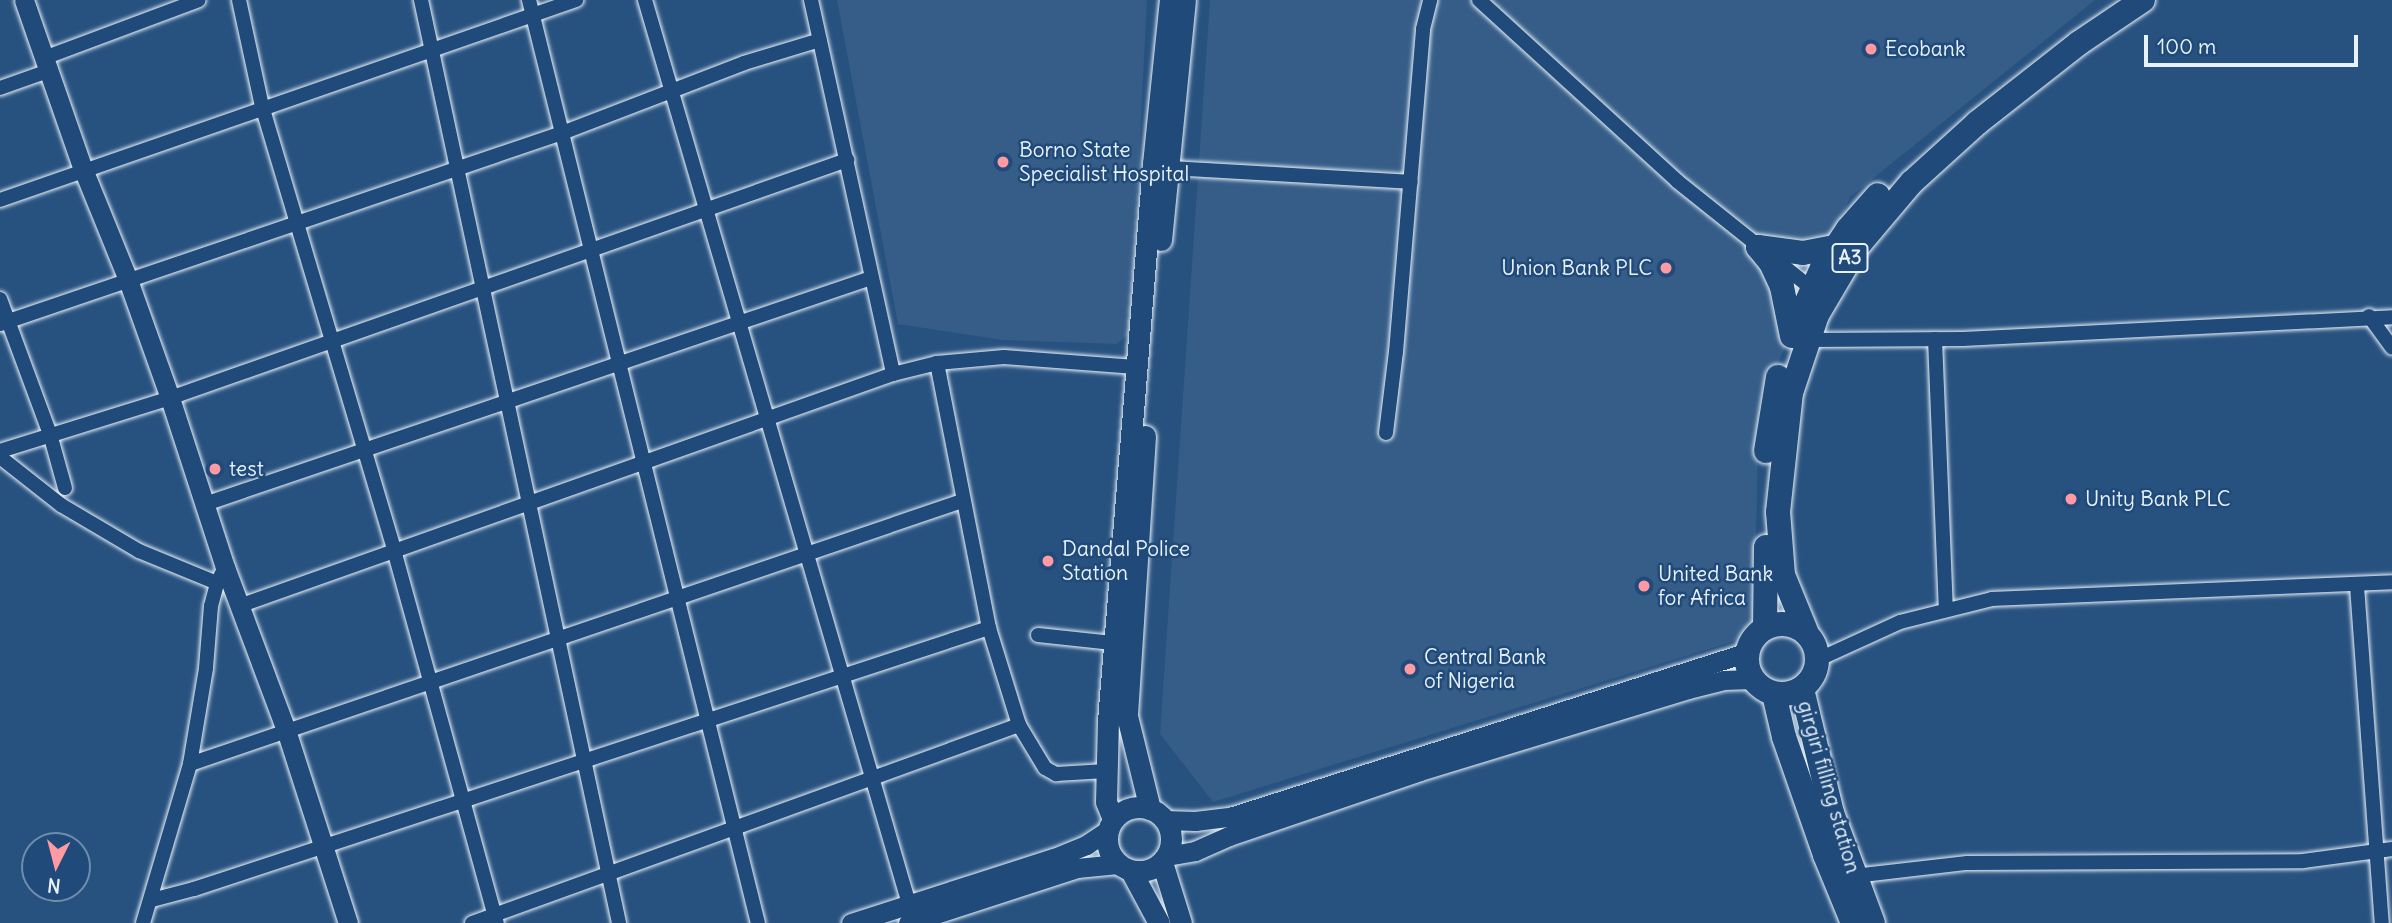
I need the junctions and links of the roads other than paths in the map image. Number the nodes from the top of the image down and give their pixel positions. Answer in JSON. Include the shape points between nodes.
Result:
{"nodes":[{"id":1,"x":24,"y":0,"type":"edge"},
{"id":2,"x":198,"y":0,"type":"edge"},
{"id":3,"x":239,"y":0,"type":"edge"},
{"id":4,"x":421,"y":0,"type":"edge"},
{"id":5,"x":576,"y":0,"type":"edge"},
{"id":6,"x":645,"y":0,"type":"edge"},
{"id":7,"x":811,"y":0,"type":"edge"},
{"id":8,"x":1170,"y":0,"type":"edge"},
{"id":9,"x":1185,"y":0,"type":"edge"},
{"id":10,"x":1430,"y":0,"type":"edge"},
{"id":11,"x":1479,"y":0,"type":"edge"},
{"id":12,"x":2116,"y":0,"type":"edge"},
{"id":13,"x":2143,"y":0,"type":"edge"},
{"id":14,"x":531,"y":7,"type":"edge"},
{"id":15,"x":820,"y":40,"type":"junction"},
{"id":16,"x":432,"y":49,"type":"junction"},
{"id":17,"x":46,"y":65,"type":"junction"},
{"id":18,"x":0,"y":88,"type":"edge"},
{"id":19,"x":671,"y":92,"type":"junction"},
{"id":20,"x":262,"y":106,"type":"junction"},
{"id":21,"x":562,"y":133,"type":"junction"},
{"id":22,"x":846,"y":160,"type":"junction"},
{"id":23,"x":456,"y":168,"type":"junction"},
{"id":24,"x":1169,"y":168,"type":"junction"},
{"id":25,"x":83,"y":169,"type":"junction"},
{"id":26,"x":1411,"y":182,"type":"junction"},
{"id":27,"x":0,"y":200,"type":"edge"},
{"id":28,"x":706,"y":209,"type":"junction"},
{"id":29,"x":298,"y":224,"type":"junction"},
{"id":30,"x":1758,"y":247,"type":"junction"},
{"id":31,"x":1835,"y":247,"type":"junction"},
{"id":32,"x":591,"y":249,"type":"junction"},
{"id":33,"x":871,"y":278,"type":"junction"},
{"id":34,"x":128,"y":280,"type":"junction"},
{"id":35,"x":482,"y":288,"type":"junction"},
{"id":36,"x":1811,"y":288,"type":"junction"},
{"id":37,"x":0,"y":299,"type":"edge"},
{"id":38,"x":2369,"y":316,"type":"junction"},
{"id":39,"x":2392,"y":317,"type":"edge"},
{"id":40,"x":4,"y":323,"type":"edge"},
{"id":41,"x":740,"y":323,"type":"junction"},
{"id":42,"x":1800,"y":338,"type":"junction"},
{"id":43,"x":331,"y":339,"type":"junction"},
{"id":44,"x":1935,"y":339,"type":"junction"},
{"id":45,"x":2392,"y":348,"type":"edge"},
{"id":46,"x":621,"y":363,"type":"junction"},
{"id":47,"x":937,"y":363,"type":"junction"},
{"id":48,"x":1136,"y":367,"type":"junction"},
{"id":49,"x":893,"y":374,"type":"junction"},
{"id":50,"x":170,"y":398,"type":"junction"},
{"id":51,"x":506,"y":401,"type":"junction"},
{"id":52,"x":769,"y":418,"type":"junction"},
{"id":53,"x":1385,"y":433,"type":"dead end"},
{"id":54,"x":50,"y":434,"type":"junction"},
{"id":55,"x":364,"y":448,"type":"junction"},
{"id":56,"x":0,"y":451,"type":"edge"},
{"id":57,"x":0,"y":457,"type":"edge"},
{"id":58,"x":643,"y":464,"type":"junction"},
{"id":59,"x":65,"y":488,"type":"dead end"},
{"id":60,"x":962,"y":501,"type":"junction"},
{"id":61,"x":528,"y":502,"type":"junction"},
{"id":62,"x":205,"y":503,"type":"junction"},
{"id":63,"x":394,"y":550,"type":"junction"},
{"id":64,"x":805,"y":554,"type":"junction"},
{"id":65,"x":221,"y":575,"type":"junction"},
{"id":66,"x":2392,"y":582,"type":"edge"},
{"id":67,"x":2357,"y":586,"type":"junction"},
{"id":68,"x":677,"y":598,"type":"junction"},
{"id":69,"x":239,"y":606,"type":"junction"},
{"id":70,"x":1947,"y":608,"type":"junction"},
{"id":71,"x":989,"y":628,"type":"junction"},
{"id":72,"x":1765,"y":628,"type":"junction"},
{"id":73,"x":1806,"y":631,"type":"junction"},
{"id":74,"x":1038,"y":635,"type":"dead end"},
{"id":75,"x":558,"y":638,"type":"junction"},
{"id":76,"x":1113,"y":643,"type":"junction"},
{"id":77,"x":1748,"y":652,"type":"junction"},
{"id":78,"x":1817,"y":660,"type":"junction"},
{"id":79,"x":842,"y":676,"type":"junction"},
{"id":80,"x":1753,"y":679,"type":"junction"},
{"id":81,"x":430,"y":681,"type":"junction"},
{"id":82,"x":1802,"y":690,"type":"junction"},
{"id":83,"x":1774,"y":694,"type":"junction"},
{"id":84,"x":707,"y":720,"type":"junction"},
{"id":85,"x":1019,"y":725,"type":"junction"},
{"id":86,"x":286,"y":730,"type":"junction"},
{"id":87,"x":584,"y":761,"type":"junction"},
{"id":88,"x":190,"y":764,"type":"junction"},
{"id":89,"x":1106,"y":771,"type":"junction"},
{"id":90,"x":871,"y":778,"type":"junction"},
{"id":91,"x":463,"y":800,"type":"junction"},
{"id":92,"x":1158,"y":814,"type":"junction"},
{"id":93,"x":1110,"y":825,"type":"junction"},
{"id":94,"x":734,"y":828,"type":"junction"},
{"id":95,"x":323,"y":846,"type":"junction"},
{"id":96,"x":2392,"y":849,"type":"edge"},
{"id":97,"x":2375,"y":850,"type":"junction"},
{"id":98,"x":1164,"y":859,"type":"junction"},
{"id":99,"x":1124,"y":867,"type":"junction"},
{"id":100,"x":608,"y":874,"type":"junction"},
{"id":101,"x":1854,"y":876,"type":"junction"},
{"id":102,"x":152,"y":900,"type":"junction"},
{"id":103,"x":908,"y":914,"type":"edge"},
{"id":104,"x":496,"y":919,"type":"edge"},
{"id":105,"x":143,"y":923,"type":"edge"},
{"id":106,"x":348,"y":923,"type":"edge"},
{"id":107,"x":472,"y":923,"type":"edge"},
{"id":108,"x":619,"y":923,"type":"edge"},
{"id":109,"x":758,"y":923,"type":"edge"},
{"id":110,"x":850,"y":923,"type":"edge"},
{"id":111,"x":1159,"y":923,"type":"edge"},
{"id":112,"x":1181,"y":923,"type":"edge"},
{"id":113,"x":1853,"y":923,"type":"edge"},
{"id":114,"x":1873,"y":923,"type":"edge"},
{"id":115,"x":2382,"y":923,"type":"edge"}],
"edges":[{"from":1,"to":17,"type":"main road"},
{"from":2,"to":17,"type":"street"},
{"from":3,"to":20,"type":"street"},
{"from":4,"to":16,"type":"street"},
{"from":5,"to":14,"type":"street"},
{"from":6,"to":19,"type":"street"},
{"from":7,"to":15,"type":"street"},
{"from":8,"to":48,"type":"main road"},
{"from":9,"to":24,"type":"main road"},
{"from":10,"to":26,"type":"street","via":[[1423,29]]},
{"from":11,"to":30,"type":"street","via":[[1678,181]]},
{"from":12,"to":31,"type":"highway","number":"A3","via":[[1952,123],[1879,194]]},
{"from":13,"to":42,"type":"highway","number":"A3","via":[[1976,123],[1912,182],[1857,247]]},
{"from":14,"to":16,"type":"street"},
{"from":14,"to":21,"type":"street"},
{"from":15,"to":19,"type":"street"},
{"from":15,"to":22,"type":"street"},
{"from":16,"to":20,"type":"street"},
{"from":16,"to":23,"type":"street"},
{"from":17,"to":18,"type":"street"},
{"from":17,"to":25,"type":"main road"},
{"from":19,"to":21,"type":"street"},
{"from":19,"to":28,"type":"street"},
{"from":20,"to":25,"type":"street"},
{"from":20,"to":29,"type":"street"},
{"from":21,"to":23,"type":"street"},
{"from":21,"to":32,"type":"street"},
{"from":22,"to":28,"type":"street"},
{"from":22,"to":33,"type":"street"},
{"from":23,"to":29,"type":"street"},
{"from":23,"to":35,"type":"street"},
{"from":24,"to":26,"type":"street"},
{"from":24,"to":92,"type":"main road","via":[[1127,716]]},
{"from":25,"to":27,"type":"street"},
{"from":25,"to":34,"type":"main road"},
{"from":26,"to":53,"type":"street"},
{"from":28,"to":32,"type":"street"},
{"from":28,"to":41,"type":"street"},
{"from":29,"to":34,"type":"street"},
{"from":29,"to":43,"type":"street"},
{"from":30,"to":31,"type":"highway","via":[[1803,253]]},
{"from":30,"to":36,"type":"street"},
{"from":30,"to":42,"type":"highway","via":[[1782,287]]},
{"from":31,"to":36,"type":"highway","number":"A3"},
{"from":32,"to":35,"type":"street"},
{"from":32,"to":46,"type":"street"},
{"from":33,"to":41,"type":"street"},
{"from":33,"to":49,"type":"street"},
{"from":34,"to":40,"type":"street"},
{"from":34,"to":50,"type":"main road"},
{"from":35,"to":43,"type":"street"},
{"from":35,"to":51,"type":"street"},
{"from":36,"to":42,"type":"highway","number":"A3"},
{"from":37,"to":40,"type":"street"},
{"from":38,"to":39,"type":"street"},
{"from":38,"to":44,"type":"street"},
{"from":38,"to":45,"type":"street"},
{"from":40,"to":54,"type":"street"},
{"from":41,"to":46,"type":"street"},
{"from":41,"to":52,"type":"street"},
{"from":42,"to":44,"type":"street"},
{"from":42,"to":72,"type":"highway","number":"A3","via":[[1774,391],[1767,446]]},
{"from":42,"to":73,"type":"highway","number":"A3","via":[[1778,512],[1783,575]]},
{"from":43,"to":50,"type":"street"},
{"from":43,"to":55,"type":"street"},
{"from":44,"to":70,"type":"street"},
{"from":46,"to":51,"type":"street"},
{"from":46,"to":58,"type":"street"},
{"from":47,"to":48,"type":"street","via":[[1004,357]]},
{"from":47,"to":49,"type":"street"},
{"from":47,"to":60,"type":"street"},
{"from":48,"to":76,"type":"main road"},
{"from":49,"to":52,"type":"street"},
{"from":50,"to":54,"type":"street"},
{"from":50,"to":62,"type":"main road"},
{"from":51,"to":55,"type":"street"},
{"from":51,"to":61,"type":"street"},
{"from":52,"to":58,"type":"street"},
{"from":52,"to":64,"type":"street"},
{"from":54,"to":56,"type":"street"},
{"from":54,"to":59,"type":"street"},
{"from":55,"to":62,"type":"street"},
{"from":55,"to":63,"type":"street"},
{"from":57,"to":65,"type":"street","via":[[61,505],[139,551]]},
{"from":58,"to":61,"type":"street"},
{"from":58,"to":68,"type":"street"},
{"from":60,"to":64,"type":"street"},
{"from":60,"to":71,"type":"street"},
{"from":61,"to":63,"type":"street"},
{"from":61,"to":75,"type":"street"},
{"from":62,"to":65,"type":"main road"},
{"from":63,"to":69,"type":"street"},
{"from":63,"to":81,"type":"street"},
{"from":64,"to":68,"type":"street"},
{"from":64,"to":79,"type":"street"},
{"from":65,"to":69,"type":"main road"},
{"from":65,"to":88,"type":"street"},
{"from":66,"to":67,"type":"street"},
{"from":67,"to":70,"type":"street","via":[[1992,599]]},
{"from":67,"to":97,"type":"street"},
{"from":68,"to":75,"type":"street"},
{"from":68,"to":84,"type":"street"},
{"from":69,"to":86,"type":"main road"},
{"from":70,"to":78,"type":"street","via":[[1900,622]]},
{"from":71,"to":79,"type":"street"},
{"from":71,"to":85,"type":"street"},
{"from":72,"to":73,"type":"highway","via":[[1786,623]]},
{"from":72,"to":77,"type":"highway"},
{"from":73,"to":78,"type":"highway","number":"A3"},
{"from":74,"to":76,"type":"street"},
{"from":75,"to":81,"type":"street"},
{"from":75,"to":87,"type":"street"},
{"from":76,"to":89,"type":"main road"},
{"from":77,"to":80,"type":"highway"},
{"from":77,"to":92,"type":"main road","via":[[1233,816],[1205,821]]},
{"from":78,"to":82,"type":"highway","via":[[1812,679]]},
{"from":79,"to":84,"type":"street"},
{"from":79,"to":90,"type":"street"},
{"from":80,"to":83,"type":"highway"},
{"from":80,"to":98,"type":"main road","via":[[1723,680],[1662,697],[1420,771]]},
{"from":81,"to":86,"type":"street"},
{"from":81,"to":91,"type":"street"},
{"from":82,"to":83,"type":"highway"},
{"from":82,"to":101,"type":"highway","name":"girgiri filling station","via":[[1829,803]]},
{"from":83,"to":113,"type":"highway","via":[[1784,737]]},
{"from":84,"to":87,"type":"street"},
{"from":84,"to":94,"type":"street"},
{"from":85,"to":89,"type":"street","via":[[1045,768],[1056,774]]},
{"from":85,"to":90,"type":"street"},
{"from":86,"to":88,"type":"street"},
{"from":86,"to":95,"type":"main road"},
{"from":87,"to":91,"type":"street"},
{"from":87,"to":100,"type":"street"},
{"from":88,"to":102,"type":"street"},
{"from":89,"to":93,"type":"main road"},
{"from":90,"to":94,"type":"street"},
{"from":90,"to":103,"type":"street"},
{"from":91,"to":95,"type":"street"},
{"from":91,"to":104,"type":"street"},
{"from":92,"to":93,"type":"main road","via":[[1130,808]]},
{"from":92,"to":98,"type":"main road","via":[[1171,832]]},
{"from":93,"to":99,"type":"main road","via":[[1110,855]]},
{"from":93,"to":103,"type":"main road","via":[[1063,854]]},
{"from":94,"to":100,"type":"street"},
{"from":94,"to":109,"type":"street"},
{"from":95,"to":102,"type":"street"},
{"from":95,"to":106,"type":"main road"},
{"from":96,"to":97,"type":"street"},
{"from":97,"to":101,"type":"street","via":[[2303,861],[1967,863]]},
{"from":97,"to":115,"type":"street"},
{"from":98,"to":99,"type":"main road","via":[[1151,869]]},
{"from":98,"to":112,"type":"main road"},
{"from":99,"to":103,"type":"main road","via":[[1077,868]]},
{"from":99,"to":111,"type":"main road"},
{"from":100,"to":104,"type":"street"},
{"from":100,"to":108,"type":"street"},
{"from":101,"to":114,"type":"highway","name":"girgiri filling station"},
{"from":102,"to":105,"type":"street"},
{"from":103,"to":110,"type":"main road"},
{"from":104,"to":107,"type":"street"}]}
